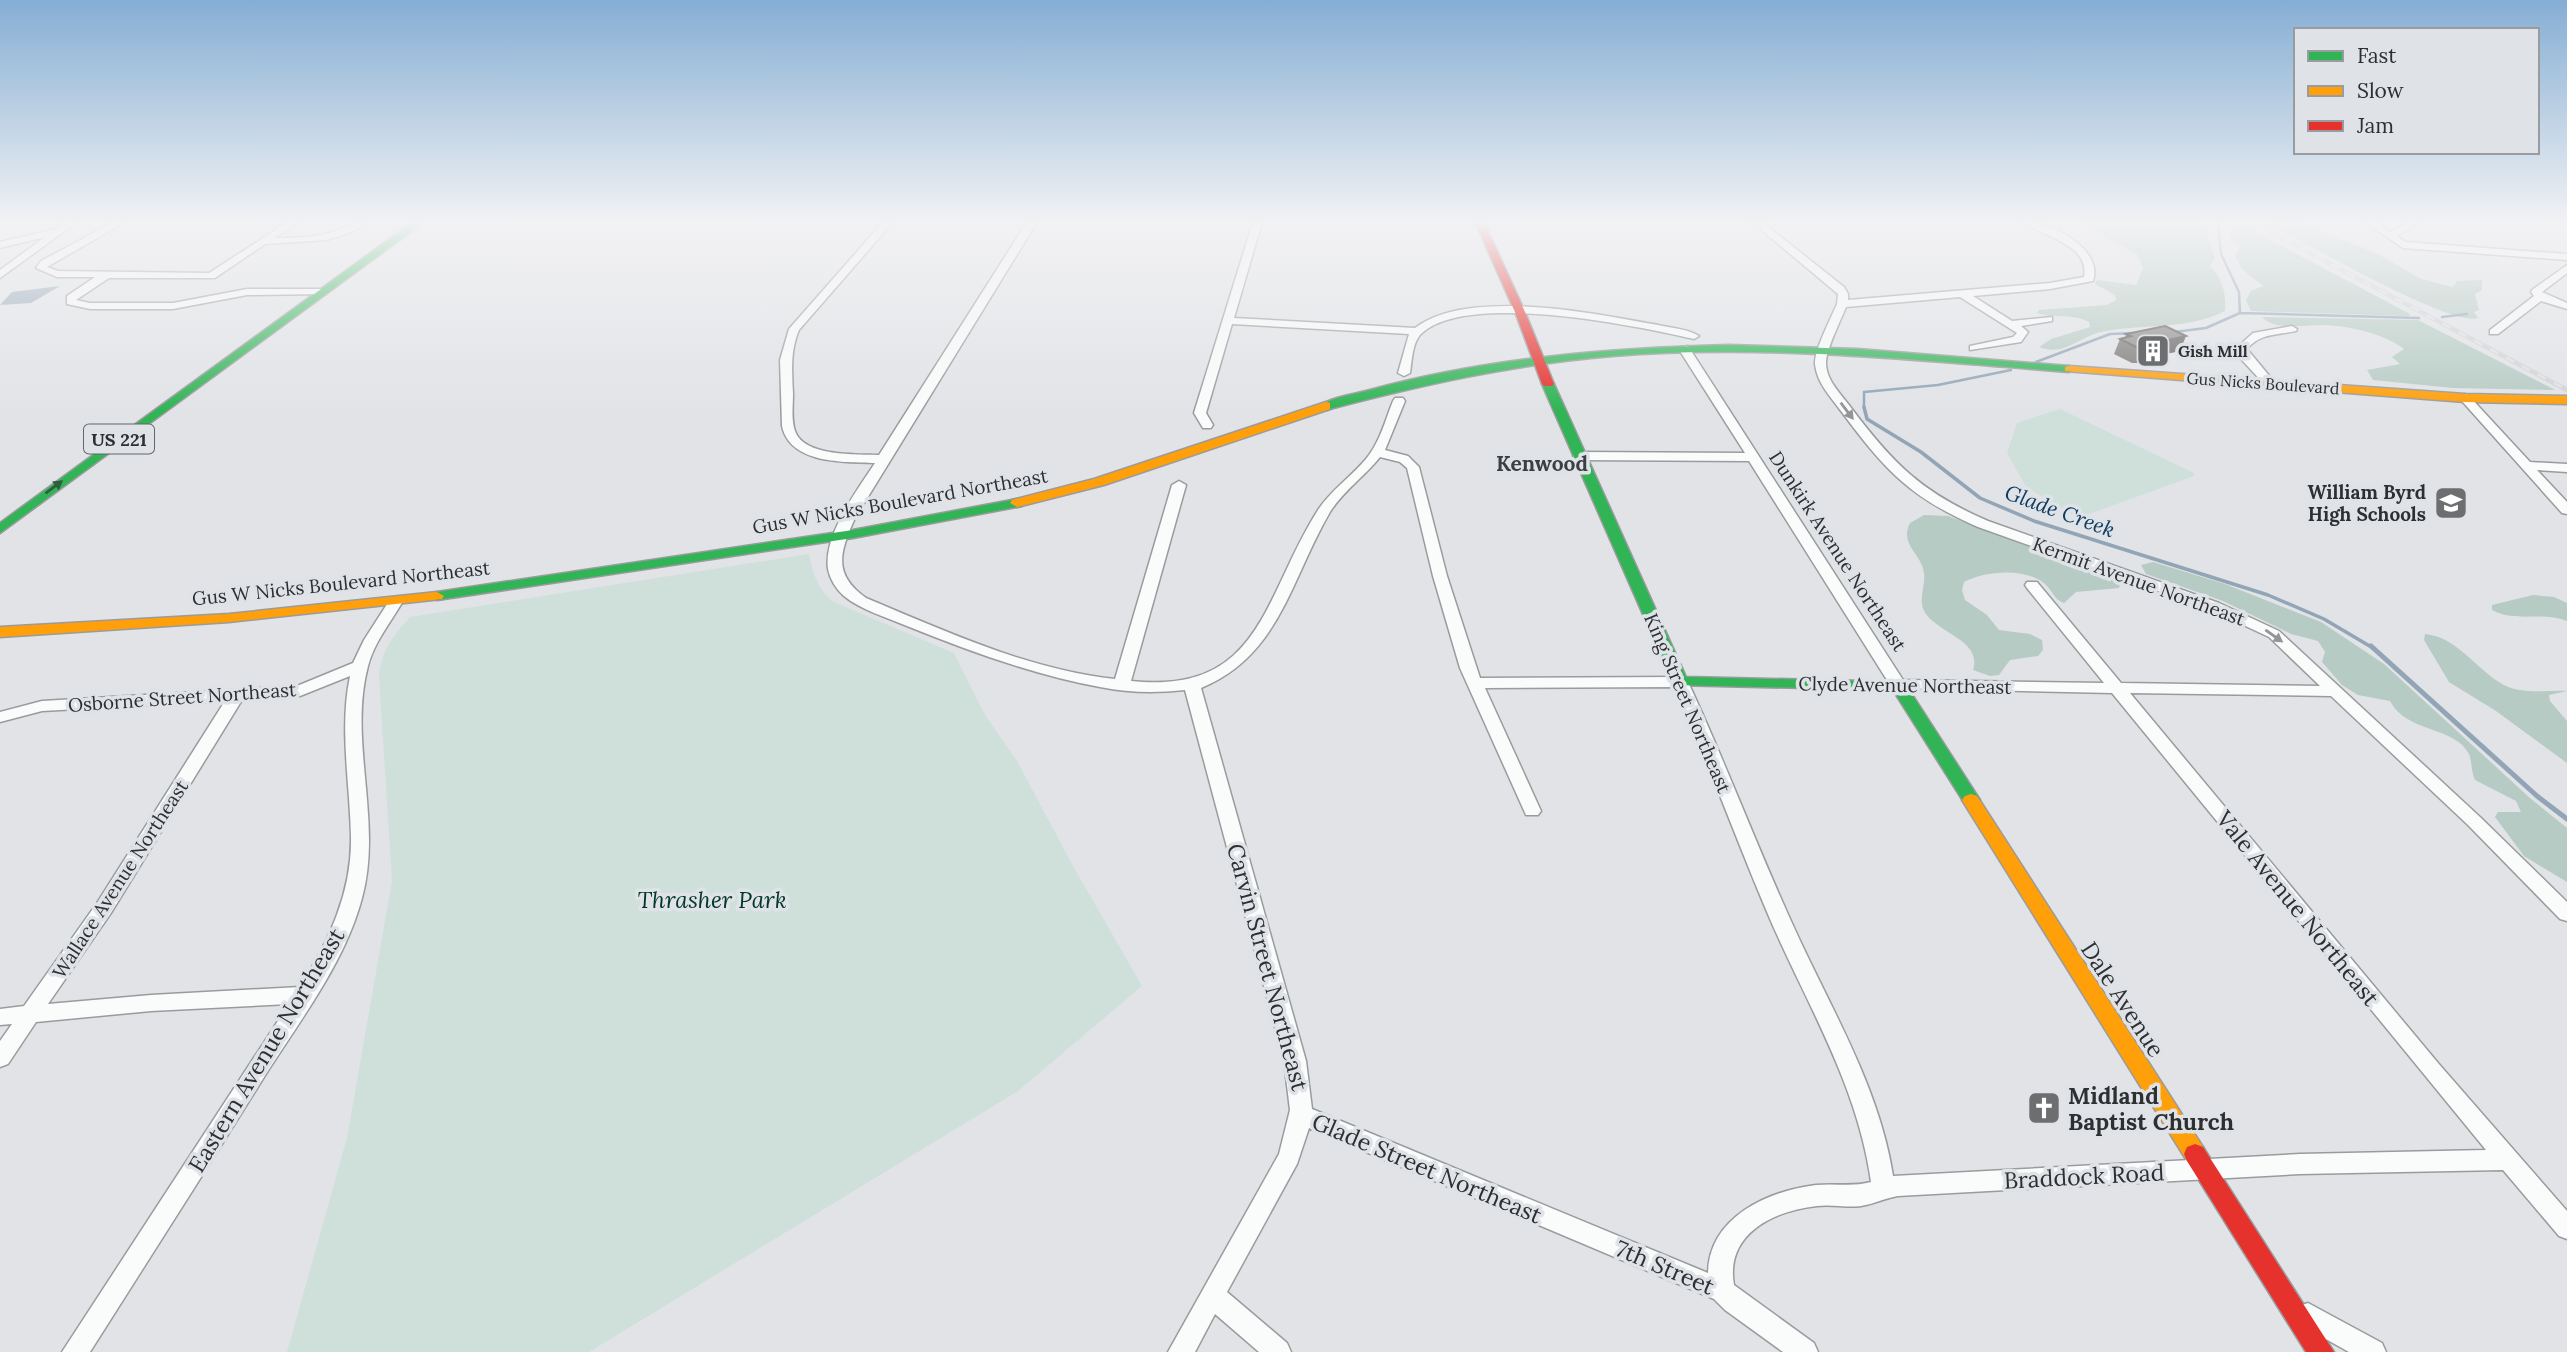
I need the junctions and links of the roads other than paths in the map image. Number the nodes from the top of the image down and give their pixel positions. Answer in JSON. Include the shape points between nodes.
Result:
{"nodes":[{"id":1,"x":89,"y":285,"type":"edge"},
{"id":2,"x":312,"y":285,"type":"edge"},
{"id":3,"x":332,"y":285,"type":"edge"},
{"id":4,"x":833,"y":285,"type":"edge"},
{"id":5,"x":992,"y":285,"type":"edge"},
{"id":6,"x":1239,"y":285,"type":"edge"},
{"id":7,"x":1508,"y":285,"type":"edge"},
{"id":8,"x":1835,"y":285,"type":"edge"},
{"id":9,"x":2054,"y":285,"type":"edge"},
{"id":10,"x":2545,"y":285,"type":"edge"},
{"id":11,"x":302,"y":292,"type":"junction"},
{"id":12,"x":322,"y":292,"type":"junction"},
{"id":13,"x":1961,"y":293,"type":"junction"},
{"id":14,"x":2540,"y":298,"type":"junction"},
{"id":15,"x":1842,"y":304,"type":"junction"},
{"id":16,"x":2567,"y":306,"type":"edge"},
{"id":17,"x":1520,"y":312,"type":"junction"},
{"id":18,"x":2048,"y":319,"type":"dead end"},
{"id":19,"x":1228,"y":321,"type":"junction"},
{"id":20,"x":2012,"y":324,"type":"junction"},
{"id":21,"x":2292,"y":329,"type":"dead end"},
{"id":22,"x":1416,"y":331,"type":"junction"},
{"id":23,"x":2494,"y":332,"type":"dead end"},
{"id":24,"x":1689,"y":342,"type":"junction"},
{"id":25,"x":1974,"y":348,"type":"dead end"},
{"id":26,"x":1823,"y":351,"type":"junction"},
{"id":27,"x":1538,"y":359,"type":"junction"},
{"id":28,"x":1960,"y":361,"type":"joint"},
{"id":29,"x":1404,"y":373,"type":"dead end"},
{"id":30,"x":2270,"y":384,"type":"junction"},
{"id":31,"x":2465,"y":398,"type":"junction"},
{"id":32,"x":2567,"y":400,"type":"edge"},
{"id":33,"x":1399,"y":401,"type":"dead end"},
{"id":34,"x":1207,"y":425,"type":"dead end"},
{"id":35,"x":78,"y":451,"type":"dead end"},
{"id":36,"x":1378,"y":452,"type":"junction"},
{"id":37,"x":1579,"y":456,"type":"junction"},
{"id":38,"x":1752,"y":457,"type":"junction"},
{"id":39,"x":883,"y":459,"type":"junction"},
{"id":40,"x":2525,"y":465,"type":"junction"},
{"id":41,"x":2567,"y":468,"type":"edge"},
{"id":42,"x":1179,"y":485,"type":"dead end"},
{"id":43,"x":2567,"y":510,"type":"edge"},
{"id":44,"x":0,"y":529,"type":"edge"},
{"id":45,"x":841,"y":535,"type":"junction"},
{"id":46,"x":2032,"y":586,"type":"dead end"},
{"id":47,"x":397,"y":601,"type":"junction"},
{"id":48,"x":0,"y":632,"type":"edge"},
{"id":49,"x":360,"y":666,"type":"junction"},
{"id":50,"x":1680,"y":682,"type":"junction"},
{"id":51,"x":1475,"y":683,"type":"junction"},
{"id":52,"x":1122,"y":684,"type":"junction"},
{"id":53,"x":1192,"y":685,"type":"junction"},
{"id":54,"x":1898,"y":685,"type":"junction"},
{"id":55,"x":2117,"y":688,"type":"junction"},
{"id":56,"x":2336,"y":691,"type":"junction"},
{"id":57,"x":236,"y":697,"type":"junction"},
{"id":58,"x":0,"y":717,"type":"edge"},
{"id":59,"x":1956,"y":776,"type":"joint"},
{"id":60,"x":1532,"y":811,"type":"dead end"},
{"id":61,"x":2567,"y":914,"type":"edge"},
{"id":62,"x":305,"y":995,"type":"junction"},
{"id":63,"x":33,"y":1014,"type":"junction"},
{"id":64,"x":0,"y":1017,"type":"edge"},
{"id":65,"x":0,"y":1058,"type":"edge"},
{"id":66,"x":1302,"y":1115,"type":"junction"},
{"id":67,"x":2508,"y":1160,"type":"junction"},
{"id":68,"x":2205,"y":1170,"type":"junction"},
{"id":69,"x":1883,"y":1187,"type":"junction"},
{"id":70,"x":1552,"y":1220,"type":"joint"},
{"id":71,"x":2567,"y":1228,"type":"edge"},
{"id":72,"x":1723,"y":1291,"type":"junction"},
{"id":73,"x":1213,"y":1296,"type":"junction"},
{"id":74,"x":2292,"y":1306,"type":"junction"},
{"id":75,"x":75,"y":1352,"type":"edge"},
{"id":76,"x":1181,"y":1352,"type":"edge"},
{"id":77,"x":1278,"y":1352,"type":"edge"},
{"id":78,"x":1805,"y":1352,"type":"edge"},
{"id":79,"x":2321,"y":1352,"type":"edge"},
{"id":80,"x":2373,"y":1352,"type":"edge"}],
"edges":[{"from":1,"to":11,"type":"street","via":[[71,302],[173,306],[247,292]]},
{"from":2,"to":11,"type":"main road","number":"US 221"},
{"from":3,"to":12,"type":"main road","number":"US 221"},
{"from":4,"to":39,"type":"street","via":[[794,329],[787,348],[792,439],[818,453]]},
{"from":5,"to":39,"type":"street"},
{"from":6,"to":19,"type":"street"},
{"from":7,"to":17,"type":"main road","name":"King Street Northeast"},
{"from":8,"to":15,"type":"street","via":[[1843,294]]},
{"from":9,"to":13,"type":"street"},
{"from":10,"to":14,"type":"street","via":[[2536,292]]},
{"from":11,"to":12,"type":"street"},
{"from":11,"to":35,"type":"main road","number":"US 221"},
{"from":44,"to":12,"type":"main road","number":"US 221","one_way":true},
{"from":13,"to":15,"type":"street"},
{"from":13,"to":20,"type":"street"},
{"from":14,"to":16,"type":"street"},
{"from":14,"to":23,"type":"street"},
{"from":15,"to":26,"type":"street"},
{"from":17,"to":22,"type":"street","via":[[1447,316]]},
{"from":17,"to":24,"type":"street","via":[[1604,317]]},
{"from":17,"to":27,"type":"main road","name":"King Street Northeast"},
{"from":18,"to":20,"type":"street"},
{"from":19,"to":22,"type":"street"},
{"from":19,"to":34,"type":"street","via":[[1200,414]]},
{"from":20,"to":25,"type":"street","via":[[2022,332],[2021,339]]},
{"from":21,"to":30,"type":"street","via":[[2269,330],[2245,341],[2241,349]]},
{"from":22,"to":29,"type":"street"},
{"from":24,"to":26,"type":"main road","name":"Gus W Nicks Boulevard Northeast"},
{"from":24,"to":27,"type":"main road","name":"Gus W Nicks Boulevard Northeast"},
{"from":24,"to":38,"type":"street","name":"Dunkirk Avenue Northeast"},
{"from":26,"to":28,"type":"main road","name":"Gus W Nicks Boulevard Northeast"},
{"from":26,"to":56,"type":"street","name":"Kermit Avenue Northeast","one_way":true,"via":[[1820,368],[1824,380],[1879,453],[1930,498],[1983,524],[2248,620],[2274,634]]},
{"from":27,"to":37,"type":"main road","name":"King Street Northeast"},
{"from":27,"to":45,"type":"main road","name":"Gus W Nicks Boulevard Northeast","via":[[1445,374],[1373,392],[1059,494]]},
{"from":28,"to":30,"type":"main road","name":"Gus Nicks Boulevard"},
{"from":30,"to":31,"type":"main road","name":"Gus Nicks Boulevard"},
{"from":31,"to":32,"type":"main road","name":"Gus Nicks Boulevard"},
{"from":31,"to":40,"type":"street"},
{"from":33,"to":36,"type":"street"},
{"from":36,"to":51,"type":"street","via":[[1413,467],[1450,614]]},
{"from":36,"to":53,"type":"street","via":[[1325,510],[1249,649],[1222,673]]},
{"from":37,"to":38,"type":"street"},
{"from":37,"to":50,"type":"main road","name":"King Street Northeast"},
{"from":38,"to":54,"type":"street","name":"Dunkirk Avenue Northeast"},
{"from":39,"to":45,"type":"street"},
{"from":40,"to":41,"type":"street"},
{"from":40,"to":43,"type":"street"},
{"from":42,"to":52,"type":"street"},
{"from":45,"to":47,"type":"main road","name":"Gus W Nicks Boulevard Northeast"},
{"from":45,"to":52,"type":"street","via":[[836,578],[844,591],[861,601],[1015,662]]},
{"from":46,"to":55,"type":"street","name":"Vale Avenue Northeast"},
{"from":47,"to":48,"type":"main road","name":"Gus W Nicks Boulevard Northeast","via":[[212,620]]},
{"from":47,"to":49,"type":"street","name":"Eastern Avenue Northeast"},
{"from":49,"to":57,"type":"street","name":"Osborne Street Northeast","via":[[300,691]]},
{"from":49,"to":62,"type":"street","name":"Eastern Avenue Northeast","via":[[353,706],[358,873],[343,927]]},
{"from":50,"to":51,"type":"street","name":"Clyde Avenue Northeast"},
{"from":50,"to":54,"type":"main road","name":"Clyde Avenue Northeast"},
{"from":50,"to":69,"type":"street","name":"King Street Northeast","via":[[1773,905],[1850,1073],[1880,1153]]},
{"from":51,"to":60,"type":"street"},
{"from":52,"to":53,"type":"street"},
{"from":53,"to":66,"type":"street","name":"Carvin Street Northeast","via":[[1295,1061]]},
{"from":54,"to":55,"type":"street","name":"Clyde Avenue Northeast"},
{"from":54,"to":59,"type":"main road","name":"Dunkirk Avenue Northeast"},
{"from":55,"to":56,"type":"street","name":"Clyde Avenue Northeast"},
{"from":55,"to":67,"type":"street","name":"Vale Avenue Northeast"},
{"from":56,"to":61,"type":"street","name":"Kermit Avenue Northeast"},
{"from":57,"to":58,"type":"street","name":"Osborne Street Northeast","via":[[42,706]]},
{"from":57,"to":63,"type":"street","name":"Wallace Avenue Northeast"},
{"from":59,"to":68,"type":"main road","name":"Dale Avenue"},
{"from":62,"to":63,"type":"street"},
{"from":62,"to":75,"type":"street","name":"Eastern Avenue Northeast"},
{"from":63,"to":64,"type":"street"},
{"from":63,"to":65,"type":"street","name":"Wallace Avenue Northeast"},
{"from":66,"to":70,"type":"street","name":"Glade Street Northeast"},
{"from":66,"to":73,"type":"street","name":"Carvin Street Northeast","via":[[1289,1157]]},
{"from":67,"to":68,"type":"street","name":"Braddock Road"},
{"from":67,"to":71,"type":"street","name":"Vale Avenue Northeast"},
{"from":68,"to":69,"type":"street","name":"Braddock Road"},
{"from":68,"to":74,"type":"main road","name":"Dale Avenue"},
{"from":69,"to":72,"type":"street","name":"Braddock Road","via":[[1862,1195],[1815,1195],[1759,1211],[1728,1239],[1720,1257]]},
{"from":70,"to":72,"type":"street","name":"7th Street"},
{"from":72,"to":78,"type":"street","name":"7th Street"},
{"from":73,"to":76,"type":"street","name":"Carvin Street Northeast"},
{"from":73,"to":77,"type":"street"},
{"from":74,"to":79,"type":"main road","name":"Dale Avenue"},
{"from":74,"to":80,"type":"street"}]}
